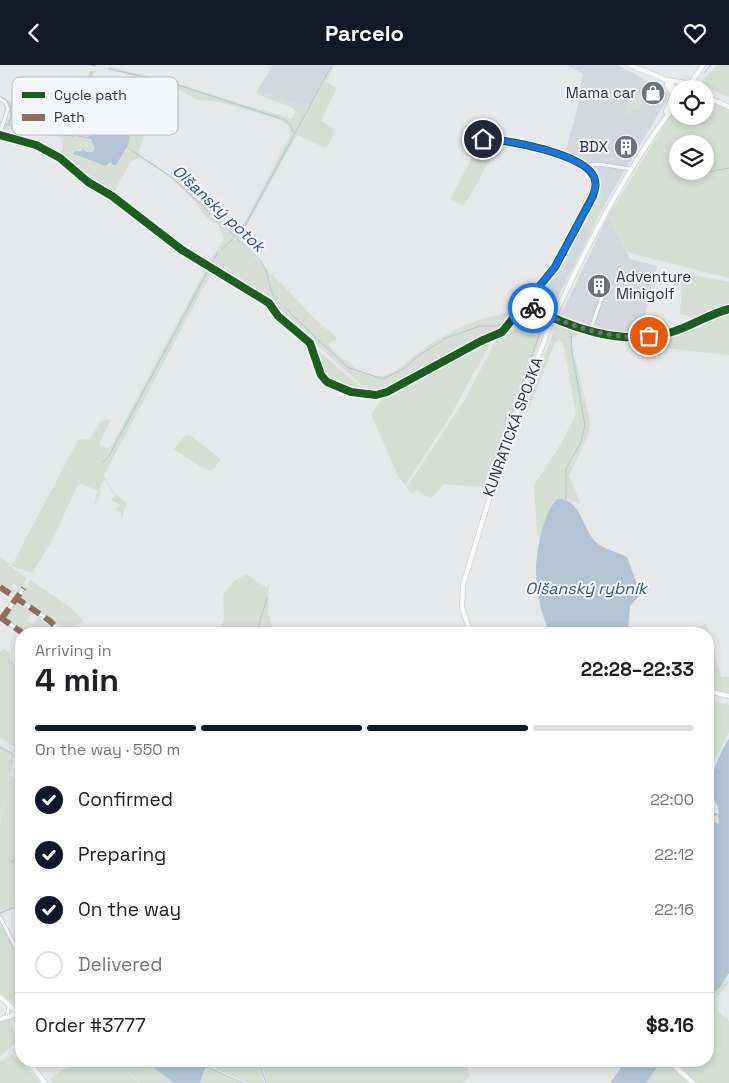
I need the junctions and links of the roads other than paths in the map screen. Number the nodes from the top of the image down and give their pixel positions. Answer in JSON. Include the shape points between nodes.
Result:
{"nodes":[{"id":1,"x":629,"y":65,"type":"edge"},
{"id":2,"x":702,"y":66,"type":"edge"},
{"id":3,"x":647,"y":73,"type":"junction"},
{"id":4,"x":663,"y":79,"type":"junction"},
{"id":5,"x":669,"y":80,"type":"edge"},
{"id":6,"x":684,"y":80,"type":"edge"},
{"id":7,"x":694,"y":80,"type":"edge"},
{"id":8,"x":669,"y":85,"type":"edge"},
{"id":9,"x":0,"y":99,"type":"edge"},
{"id":10,"x":714,"y":100,"type":"edge"},
{"id":11,"x":669,"y":106,"type":"edge"},
{"id":12,"x":729,"y":107,"type":"edge"},
{"id":13,"x":666,"y":111,"type":"junction"},
{"id":14,"x":669,"y":112,"type":"edge"},
{"id":15,"x":659,"y":125,"type":"junction"},
{"id":16,"x":0,"y":133,"type":"edge"},
{"id":17,"x":483,"y":139,"type":"dead end"},
{"id":18,"x":584,"y":165,"type":"junction"},
{"id":19,"x":631,"y":169,"type":"junction"},
{"id":20,"x":602,"y":297,"type":"dead end"},
{"id":21,"x":729,"y":309,"type":"edge"},
{"id":22,"x":590,"y":331,"type":"junction"},
{"id":23,"x":0,"y":587,"type":"edge"},
{"id":24,"x":24,"y":587,"type":"dead end"},
{"id":25,"x":16,"y":599,"type":"junction"},
{"id":26,"x":1,"y":618,"type":"edge"},
{"id":27,"x":56,"y":627,"type":"edge"},
{"id":28,"x":468,"y":627,"type":"edge"},
{"id":29,"x":15,"y":628,"type":"edge"},
{"id":30,"x":714,"y":692,"type":"edge"},
{"id":31,"x":729,"y":696,"type":"edge"},
{"id":32,"x":0,"y":917,"type":"edge"},
{"id":33,"x":15,"y":946,"type":"edge"},
{"id":34,"x":0,"y":997,"type":"edge"},
{"id":35,"x":9,"y":1007,"type":"junction"},
{"id":36,"x":15,"y":1013,"type":"joint"},
{"id":37,"x":7,"y":1016,"type":"junction"},
{"id":38,"x":0,"y":1019,"type":"edge"},
{"id":39,"x":33,"y":1067,"type":"edge"},
{"id":40,"x":676,"y":1067,"type":"edge"},
{"id":41,"x":45,"y":1083,"type":"edge"},
{"id":42,"x":693,"y":1083,"type":"edge"}],
"edges":[{"from":1,"to":3,"type":"main road"},
{"from":2,"to":6,"type":"main road"},
{"from":2,"to":7,"type":"main road"},
{"from":3,"to":4,"type":"main road"},
{"from":3,"to":13,"type":"main road","via":[[672,91]]},
{"from":4,"to":5,"type":"main road"},
{"from":4,"to":8,"type":"main road"},
{"from":9,"to":16,"type":"street","via":[[8,109]]},
{"from":10,"to":12,"type":"main road"},
{"from":11,"to":13,"type":"main road","name":"KUNRATICKÁ SPOJKA"},
{"from":13,"to":15,"type":"main road","name":"KUNRATICKÁ SPOJKA"},
{"from":14,"to":15,"type":"main road","name":"KUNRATICKÁ SPOJKA"},
{"from":15,"to":19,"type":"main road","name":"KUNRATICKÁ SPOJKA"},
{"from":17,"to":18,"type":"street","via":[[520,143]]},
{"from":18,"to":19,"type":"street"},
{"from":18,"to":22,"type":"street","via":[[594,178],[593,196],[555,267],[525,303],[567,324]]},
{"from":19,"to":28,"type":"main road","name":"KUNRATICKÁ SPOJKA","bridge":true,"via":[[551,323],[506,441],[462,585],[462,609]]},
{"from":20,"to":22,"type":"street"},
{"from":21,"to":22,"type":"street","via":[[656,336]]},
{"from":23,"to":25,"type":"street"},
{"from":24,"to":25,"type":"street"},
{"from":25,"to":26,"type":"street"},
{"from":25,"to":27,"type":"street"},
{"from":26,"to":29,"type":"street"},
{"from":30,"to":31,"type":"main road"},
{"from":32,"to":33,"type":"street"},
{"from":34,"to":35,"type":"main road"},
{"from":35,"to":36,"type":"main road"},
{"from":35,"to":37,"type":"street"},
{"from":36,"to":37,"type":"main road"},
{"from":37,"to":38,"type":"main road"},
{"from":39,"to":41,"type":"main road"},
{"from":40,"to":42,"type":"main road"}]}
